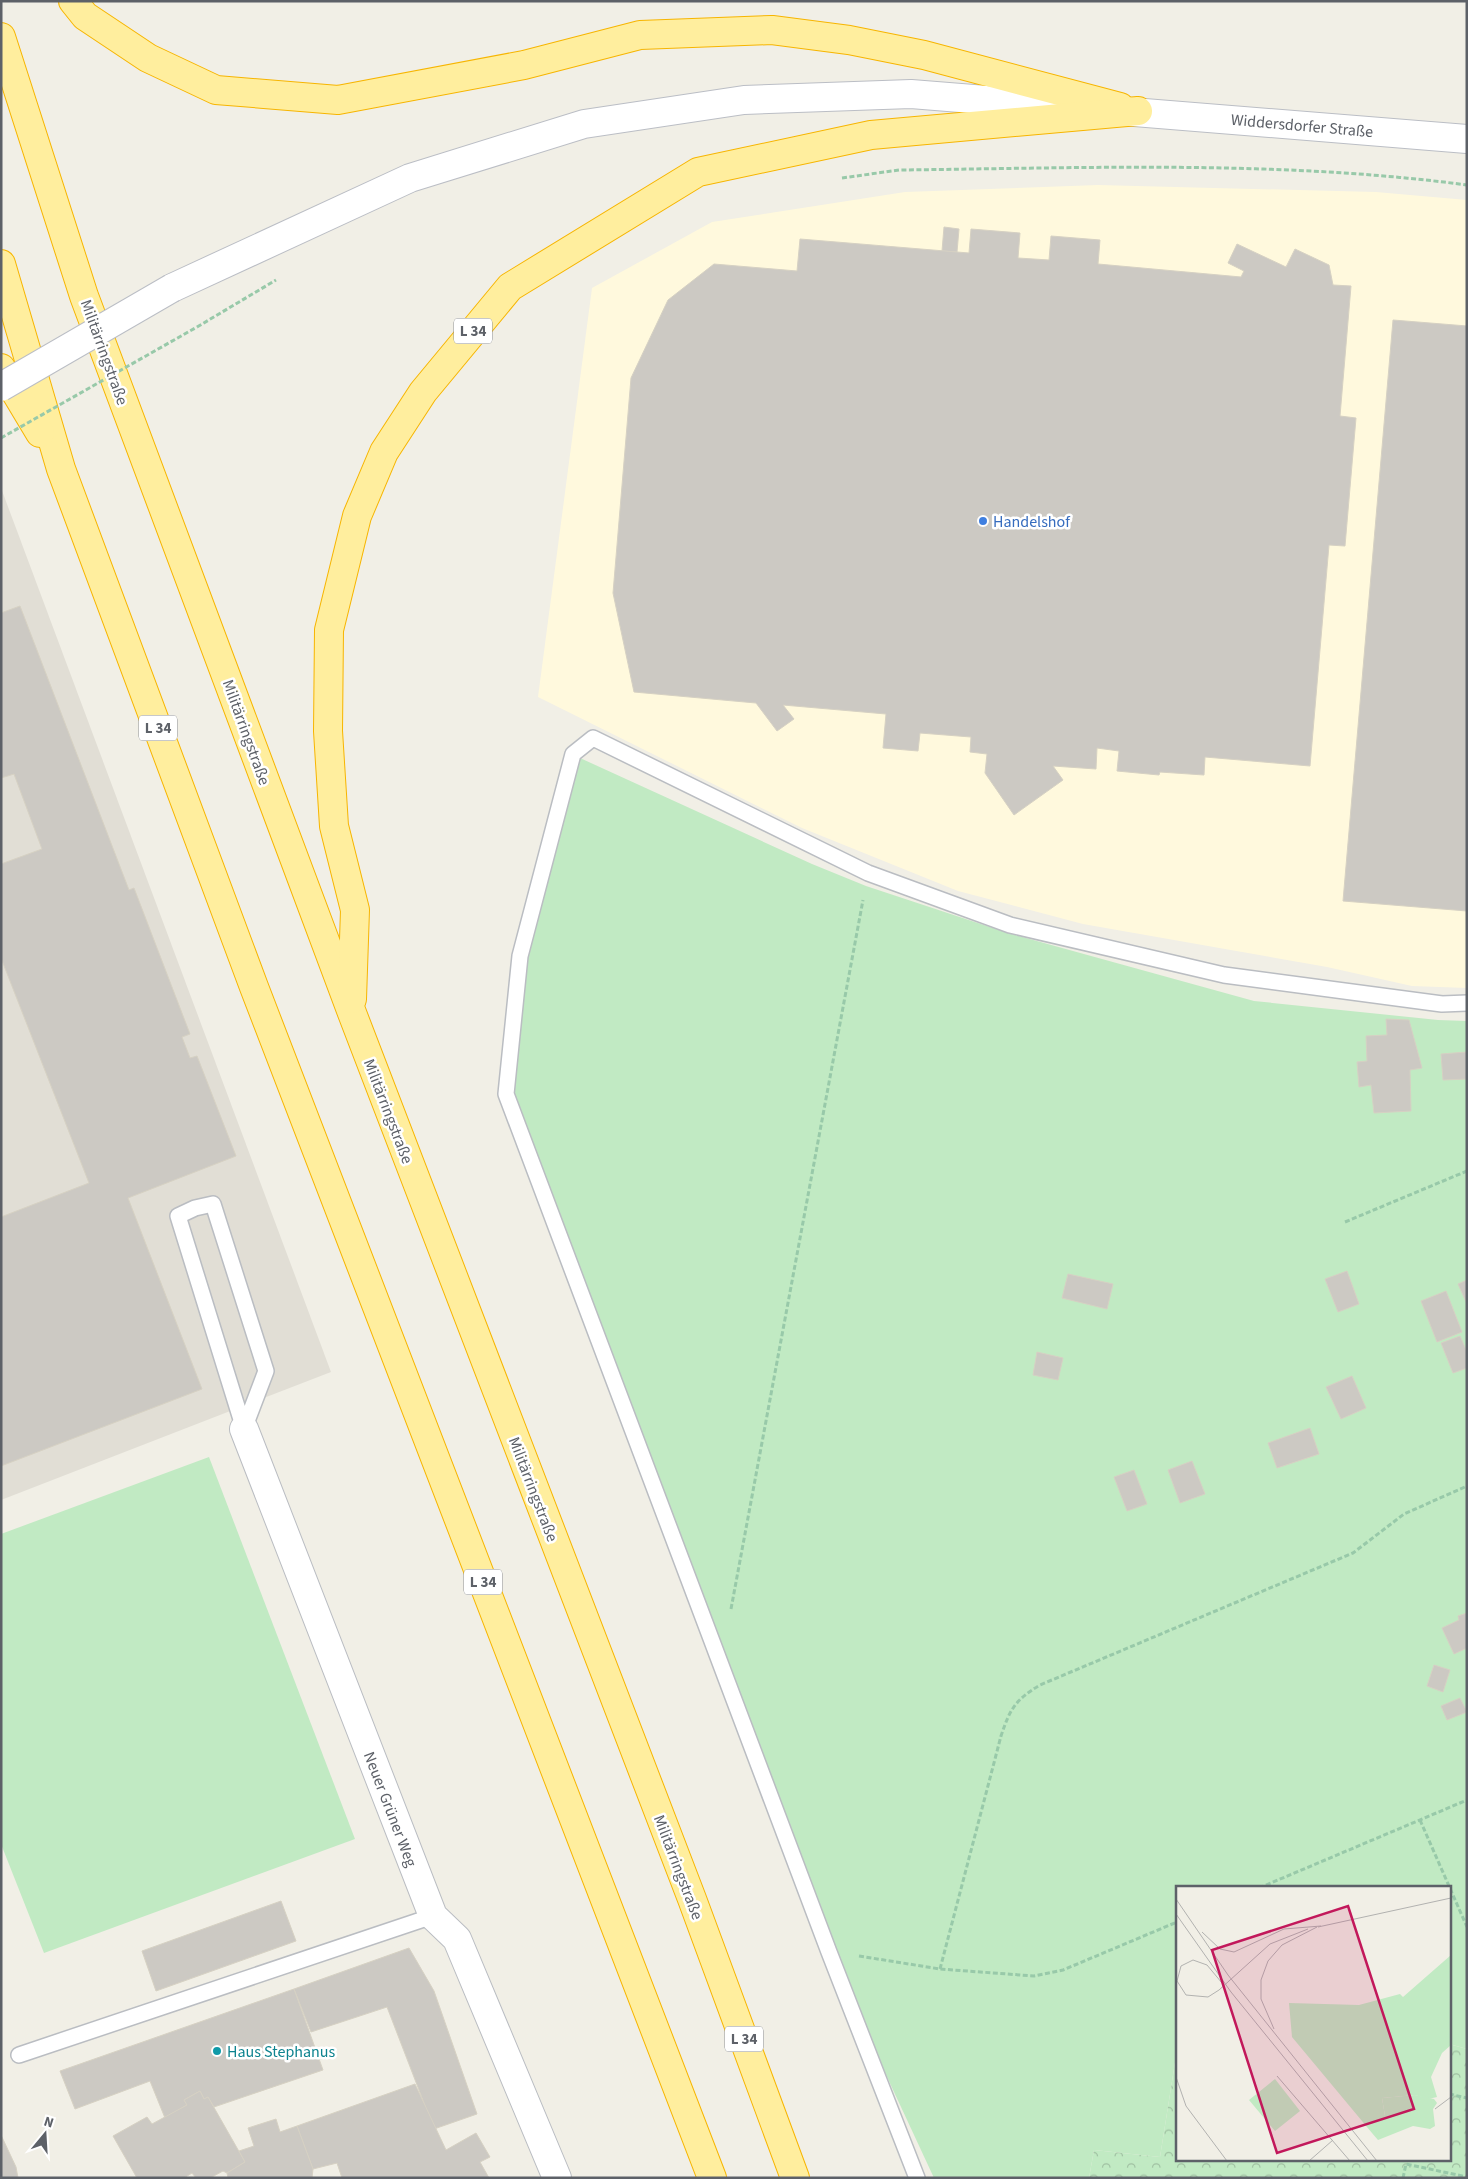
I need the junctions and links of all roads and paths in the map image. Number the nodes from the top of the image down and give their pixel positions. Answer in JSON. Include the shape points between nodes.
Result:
{"nodes":[{"id":1,"x":73,"y":1,"type":"edge"},
{"id":2,"x":1,"y":38,"type":"edge"},
{"id":3,"x":1138,"y":111,"type":"junction"},
{"id":4,"x":1467,"y":139,"type":"edge"},
{"id":5,"x":841,"y":178,"type":"dead end"},
{"id":6,"x":1467,"y":185,"type":"edge"},
{"id":7,"x":1,"y":264,"type":"edge"},
{"id":8,"x":282,"y":276,"type":"dead end"},
{"id":9,"x":1,"y":368,"type":"edge"},
{"id":10,"x":1,"y":387,"type":"edge"},
{"id":11,"x":1,"y":438,"type":"edge"},
{"id":12,"x":61,"y":469,"type":"junction"},
{"id":13,"x":868,"y":873,"type":"junction"},
{"id":14,"x":1467,"y":1003,"type":"edge"},
{"id":15,"x":352,"y":1013,"type":"junction"},
{"id":16,"x":1467,"y":1172,"type":"edge"},
{"id":17,"x":1344,"y":1222,"type":"dead end"},
{"id":18,"x":244,"y":1429,"type":"junction"},
{"id":19,"x":1467,"y":1486,"type":"edge"},
{"id":20,"x":721,"y":1664,"type":"junction"},
{"id":21,"x":1467,"y":1800,"type":"edge"},
{"id":22,"x":1420,"y":1820,"type":"junction"},
{"id":23,"x":1264,"y":1886,"type":"edge"},
{"id":24,"x":1449,"y":1886,"type":"edge"},
{"id":25,"x":1450,"y":1888,"type":"edge"},
{"id":26,"x":433,"y":1916,"type":"junction"},
{"id":27,"x":1176,"y":1922,"type":"edge"},
{"id":28,"x":1467,"y":1927,"type":"edge"},
{"id":29,"x":829,"y":1952,"type":"junction"},
{"id":30,"x":940,"y":1969,"type":"junction"},
{"id":31,"x":19,"y":2055,"type":"dead end"},
{"id":32,"x":1450,"y":2094,"type":"edge"},
{"id":33,"x":1467,"y":2098,"type":"edge"},
{"id":34,"x":1467,"y":2177,"type":"edge"},
{"id":35,"x":557,"y":2178,"type":"edge"},
{"id":36,"x":712,"y":2178,"type":"edge"},
{"id":37,"x":796,"y":2178,"type":"edge"},
{"id":38,"x":918,"y":2178,"type":"edge"},
{"id":39,"x":1403,"y":2178,"type":"edge"}],
"edges":[{"from":1,"to":3,"type":"highway","number":"L 34","via":[[85,16],[148,58],[216,90],[338,100],[524,65],[640,35],[772,30],[849,40],[924,55]]},
{"from":2,"to":15,"type":"highway","name":"Militärringstraße","number":"L 34","via":[[84,296]]},
{"from":3,"to":4,"type":"main road","name":"Widdersdorfer Straße","number":"L 34"},
{"from":3,"to":10,"type":"main road","number":"L 34","bridge":true,"via":[[911,94],[744,100],[584,124],[410,178],[172,288]]},
{"from":3,"to":15,"type":"highway","number":"L 34","via":[[871,135],[698,172],[510,287],[423,392],[384,452],[357,516],[329,630],[328,731],[334,826],[355,910]]},
{"from":5,"to":6,"type":"path","via":[[899,170],[1278,169],[1393,175]]},
{"from":7,"to":12,"type":"highway","number":"L 34"},
{"from":8,"to":11,"type":"path","bridge":true},
{"from":9,"to":12,"type":"highway","number":"L 34"},
{"from":12,"to":36,"type":"highway","number":"L 34","via":[[254,987]]},
{"from":13,"to":14,"type":"lane","via":[[1010,925],[1224,975],[1442,1004]]},
{"from":13,"to":20,"type":"path"},
{"from":13,"to":20,"type":"lane","via":[[592,738],[573,754],[520,956],[506,1094]]},
{"from":15,"to":37,"type":"highway","name":"Militärringstraße","number":"L 34"},
{"from":16,"to":17,"type":"path"},
{"from":18,"to":18,"type":"lane","via":[[266,1370],[213,1204],[178,1216]]},
{"from":18,"to":26,"type":"main road","name":"Neuer Grüner Weg"},
{"from":19,"to":30,"type":"path","via":[[1404,1514],[1352,1553],[1023,1695],[1009,1710],[1001,1736]]},
{"from":20,"to":29,"type":"lane"},
{"from":21,"to":22,"type":"path"},
{"from":22,"to":23,"type":"path"},
{"from":22,"to":24,"type":"path"},
{"from":25,"to":28,"type":"path"},
{"from":26,"to":31,"type":"lane"},
{"from":26,"to":35,"type":"main road","name":"Neuer Grüner Weg","via":[[457,1939]]},
{"from":27,"to":30,"type":"path","via":[[1063,1970],[1034,1976]]},
{"from":29,"to":30,"type":"path"},
{"from":29,"to":38,"type":"lane"},
{"from":32,"to":33,"type":"path"},
{"from":34,"to":39,"type":"path","via":[[1406,2164]]}]}
